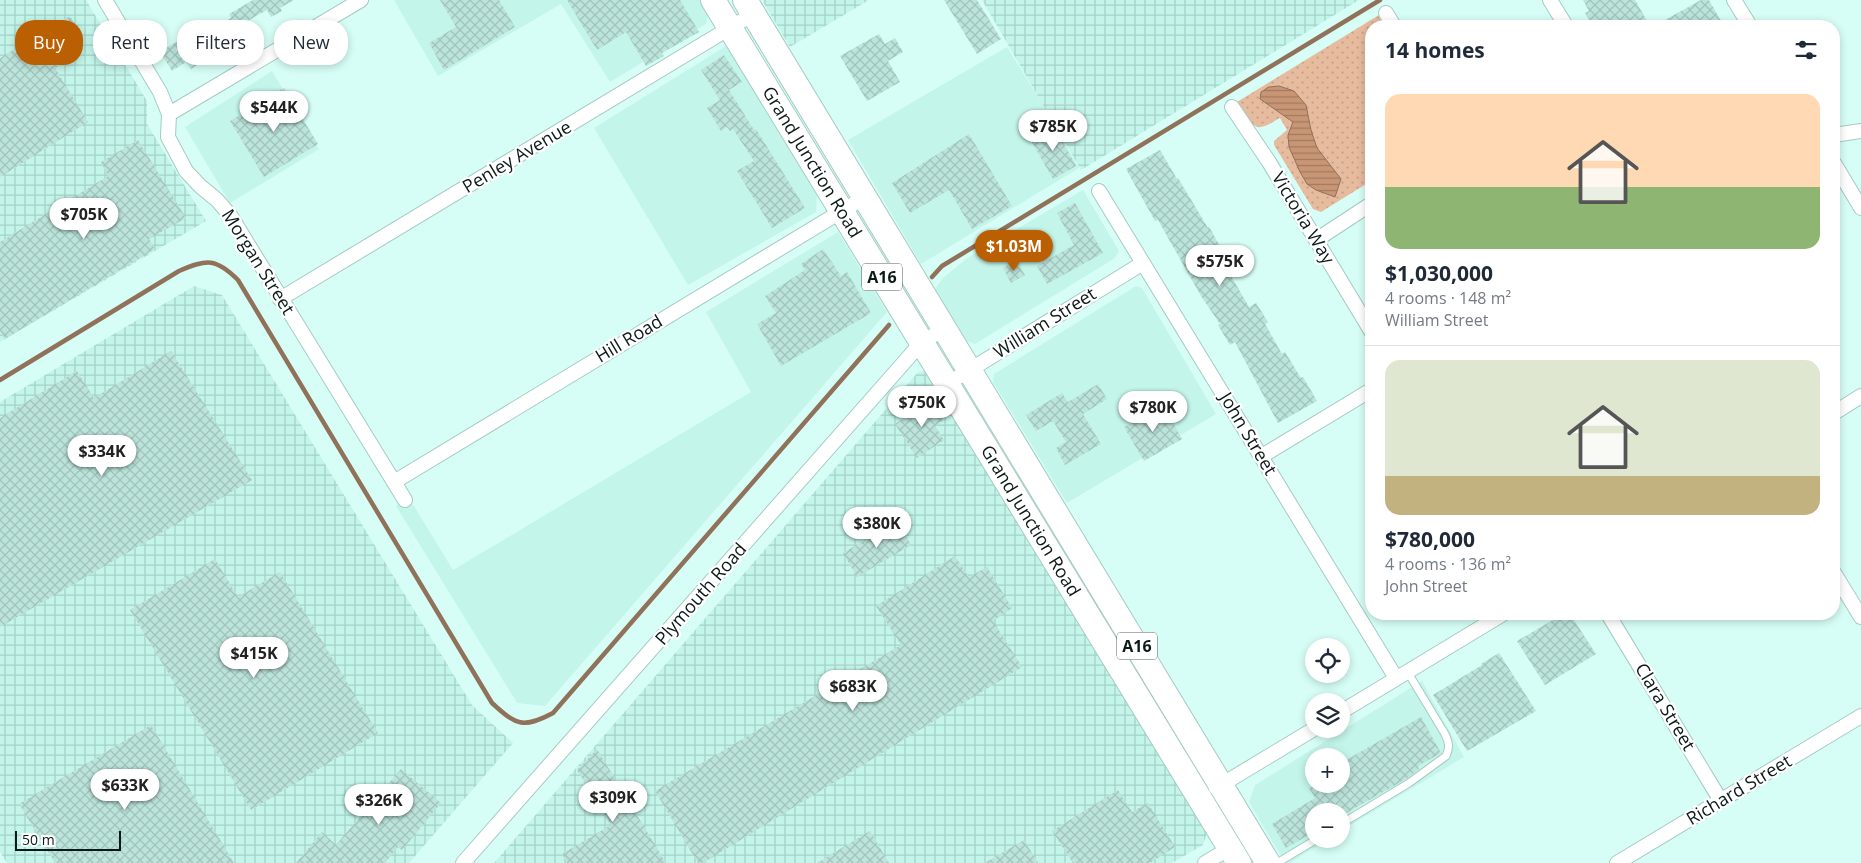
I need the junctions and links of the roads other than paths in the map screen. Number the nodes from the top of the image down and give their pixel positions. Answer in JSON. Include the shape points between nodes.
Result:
{"nodes":[{"id":1,"x":105,"y":0,"type":"edge"},
{"id":2,"x":360,"y":0,"type":"edge"},
{"id":3,"x":713,"y":0,"type":"edge"},
{"id":4,"x":1550,"y":0,"type":"edge"},
{"id":5,"x":1734,"y":0,"type":"edge"},
{"id":6,"x":749,"y":7,"type":"edge"},
{"id":7,"x":1386,"y":13,"type":"dead end"},
{"id":8,"x":1390,"y":20,"type":"edge"},
{"id":9,"x":1562,"y":20,"type":"edge"},
{"id":10,"x":1746,"y":20,"type":"edge"},
{"id":11,"x":730,"y":28,"type":"junction"},
{"id":12,"x":792,"y":105,"type":"junction"},
{"id":13,"x":1232,"y":107,"type":"dead end"},
{"id":14,"x":169,"y":114,"type":"junction"},
{"id":15,"x":1861,"y":131,"type":"edge"},
{"id":16,"x":1840,"y":134,"type":"edge"},
{"id":17,"x":1840,"y":174,"type":"edge"},
{"id":18,"x":1099,"y":191,"type":"dead end"},
{"id":19,"x":865,"y":197,"type":"junction"},
{"id":20,"x":1365,"y":208,"type":"edge"},
{"id":21,"x":1861,"y":208,"type":"edge"},
{"id":22,"x":842,"y":211,"type":"junction"},
{"id":23,"x":1316,"y":240,"type":"junction"},
{"id":24,"x":1143,"y":263,"type":"junction"},
{"id":25,"x":280,"y":298,"type":"junction"},
{"id":26,"x":1365,"y":321,"type":"edge"},
{"id":27,"x":944,"y":329,"type":"junction"},
{"id":28,"x":922,"y":342,"type":"junction"},
{"id":29,"x":969,"y":370,"type":"junction"},
{"id":30,"x":947,"y":384,"type":"junction"},
{"id":31,"x":1365,"y":394,"type":"edge"},
{"id":32,"x":1861,"y":396,"type":"edge"},
{"id":33,"x":1840,"y":409,"type":"edge"},
{"id":34,"x":1262,"y":456,"type":"junction"},
{"id":35,"x":394,"y":482,"type":"junction"},
{"id":36,"x":405,"y":500,"type":"dead end"},
{"id":37,"x":1052,"y":506,"type":"junction"},
{"id":38,"x":1030,"y":519,"type":"junction"},
{"id":39,"x":1840,"y":583,"type":"edge"},
{"id":40,"x":1365,"y":617,"type":"edge"},
{"id":41,"x":1861,"y":617,"type":"edge"},
{"id":42,"x":1367,"y":620,"type":"edge"},
{"id":43,"x":1493,"y":620,"type":"edge"},
{"id":44,"x":1612,"y":620,"type":"edge"},
{"id":45,"x":1402,"y":675,"type":"junction"},
{"id":46,"x":1350,"y":707,"type":"edge"},
{"id":47,"x":1861,"y":716,"type":"edge"},
{"id":48,"x":1305,"y":734,"type":"edge"},
{"id":49,"x":1222,"y":785,"type":"junction"},
{"id":50,"x":1199,"y":798,"type":"junction"},
{"id":51,"x":1721,"y":801,"type":"junction"},
{"id":52,"x":1350,"y":819,"type":"edge"},
{"id":53,"x":1305,"y":846,"type":"edge"},
{"id":54,"x":1235,"y":855,"type":"edge"},
{"id":55,"x":462,"y":863,"type":"edge"},
{"id":56,"x":1205,"y":863,"type":"edge"},
{"id":57,"x":1268,"y":863,"type":"edge"},
{"id":58,"x":1276,"y":863,"type":"edge"},
{"id":59,"x":1618,"y":863,"type":"edge"}],
"edges":[{"from":1,"to":14,"type":"street","name":"Morgan Street","via":[[160,92]]},
{"from":2,"to":14,"type":"street"},
{"from":3,"to":11,"type":"highway","name":"Grand Junction Road","number":"A16"},
{"from":4,"to":9,"type":"street"},
{"from":5,"to":10,"type":"street"},
{"from":6,"to":11,"type":"street","name":"Penley Avenue"},
{"from":6,"to":12,"type":"highway","name":"Grand Junction Road","number":"A16"},
{"from":7,"to":8,"type":"street"},
{"from":11,"to":12,"type":"highway","name":"Grand Junction Road","number":"A16"},
{"from":11,"to":25,"type":"street","name":"Penley Avenue"},
{"from":12,"to":19,"type":"highway","name":"Grand Junction Road","number":"A16"},
{"from":12,"to":22,"type":"highway","name":"Grand Junction Road","number":"A16"},
{"from":13,"to":23,"type":"street","name":"Victoria Way"},
{"from":14,"to":25,"type":"street","name":"Morgan Street","via":[[168,137],[186,171],[230,215]]},
{"from":15,"to":16,"type":"street"},
{"from":17,"to":21,"type":"street"},
{"from":18,"to":24,"type":"street","name":"John Street"},
{"from":19,"to":22,"type":"street","name":"Hill Road"},
{"from":19,"to":27,"type":"highway","name":"Grand Junction Road","number":"A16"},
{"from":20,"to":23,"type":"street"},
{"from":22,"to":28,"type":"highway","name":"Grand Junction Road","number":"A16"},
{"from":22,"to":35,"type":"street","name":"Hill Road"},
{"from":23,"to":26,"type":"street","name":"Victoria Way"},
{"from":24,"to":29,"type":"street","name":"William Street"},
{"from":24,"to":34,"type":"street","name":"John Street"},
{"from":25,"to":35,"type":"street","name":"Morgan Street"},
{"from":27,"to":28,"type":"street","name":"Plymouth Road"},
{"from":27,"to":29,"type":"highway","name":"Grand Junction Road","number":"A16"},
{"from":28,"to":30,"type":"highway","name":"Grand Junction Road","number":"A16"},
{"from":28,"to":55,"type":"street","name":"Plymouth Road"},
{"from":29,"to":30,"type":"street","name":"William Street"},
{"from":29,"to":37,"type":"highway","name":"Grand Junction Road","number":"A16"},
{"from":30,"to":38,"type":"highway","name":"Grand Junction Road","number":"A16"},
{"from":31,"to":34,"type":"street"},
{"from":32,"to":33,"type":"street"},
{"from":34,"to":40,"type":"street","name":"John Street"},
{"from":35,"to":36,"type":"street","name":"Morgan Street"},
{"from":37,"to":38,"type":"highway"},
{"from":37,"to":49,"type":"highway","name":"Grand Junction Road","number":"A16"},
{"from":38,"to":50,"type":"highway","name":"Grand Junction Road","number":"A16"},
{"from":39,"to":41,"type":"street"},
{"from":42,"to":45,"type":"street","name":"John Street"},
{"from":43,"to":45,"type":"street"},
{"from":44,"to":51,"type":"street","name":"Clara Street"},
{"from":45,"to":46,"type":"street"},
{"from":45,"to":52,"type":"lane","via":[[1445,734],[1449,751],[1409,783]]},
{"from":47,"to":51,"type":"street","name":"Richard Street"},
{"from":48,"to":49,"type":"street"},
{"from":49,"to":50,"type":"street"},
{"from":49,"to":57,"type":"highway","name":"Grand Junction Road","number":"A16"},
{"from":50,"to":54,"type":"highway","name":"Grand Junction Road","number":"A16"},
{"from":51,"to":59,"type":"street","name":"Richard Street"},
{"from":53,"to":58,"type":"lane"},
{"from":54,"to":56,"type":"street"}]}
